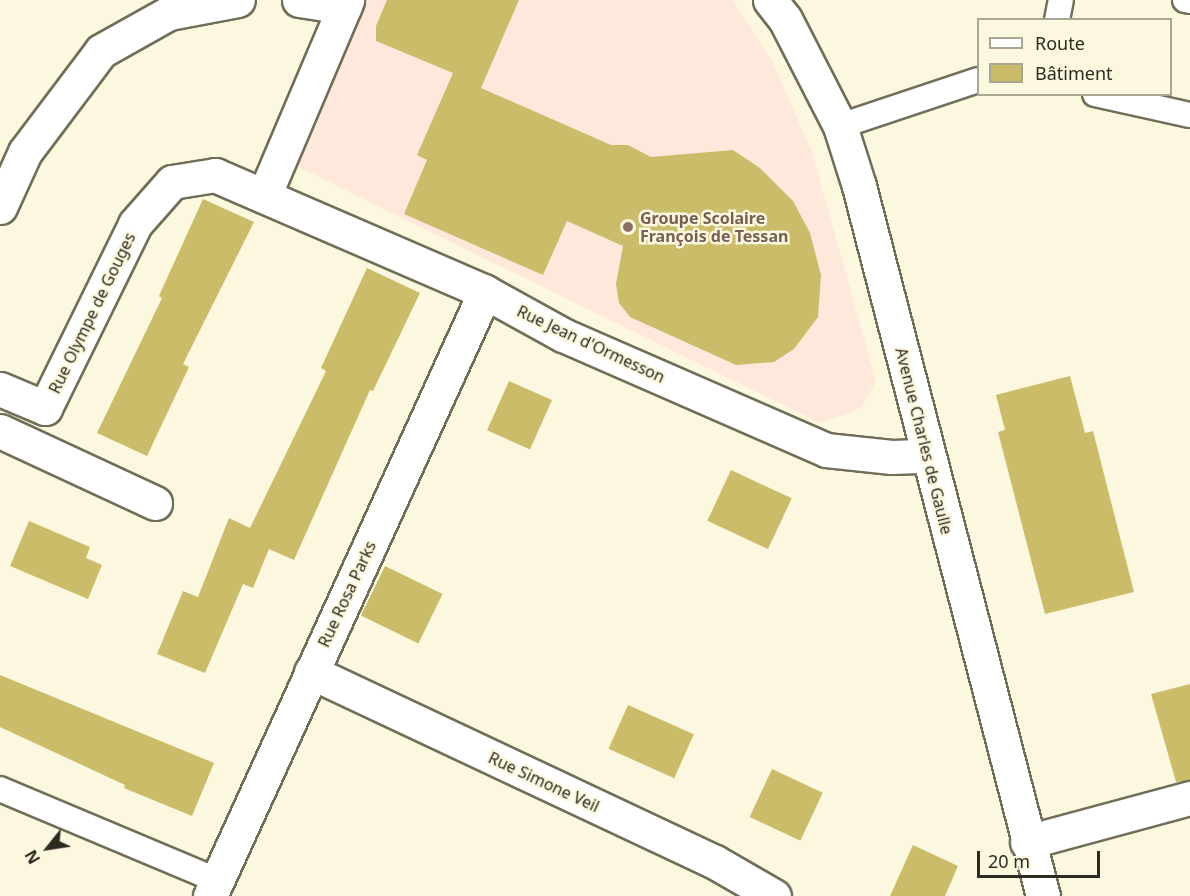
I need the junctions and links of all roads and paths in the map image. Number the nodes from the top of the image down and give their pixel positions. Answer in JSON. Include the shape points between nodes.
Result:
{"nodes":[{"id":1,"x":238,"y":0,"type":"edge"},
{"id":2,"x":299,"y":0,"type":"edge"},
{"id":3,"x":770,"y":0,"type":"edge"},
{"id":4,"x":1061,"y":0,"type":"edge"},
{"id":5,"x":1185,"y":0,"type":"edge"},
{"id":6,"x":1190,"y":1,"type":"edge"},
{"id":7,"x":345,"y":3,"type":"edge"},
{"id":8,"x":1058,"y":18,"type":"edge"},
{"id":9,"x":977,"y":80,"type":"edge"},
{"id":10,"x":1104,"y":96,"type":"edge"},
{"id":11,"x":1190,"y":115,"type":"edge"},
{"id":12,"x":840,"y":126,"type":"junction"},
{"id":13,"x":172,"y":182,"type":"joint"},
{"id":14,"x":264,"y":196,"type":"junction"},
{"id":15,"x":0,"y":207,"type":"edge"},
{"id":16,"x":485,"y":292,"type":"junction"},
{"id":17,"x":0,"y":389,"type":"edge"},
{"id":18,"x":0,"y":430,"type":"edge"},
{"id":19,"x":927,"y":456,"type":"junction"},
{"id":20,"x":155,"y":503,"type":"dead end"},
{"id":21,"x":311,"y":672,"type":"junction"},
{"id":22,"x":0,"y":789,"type":"edge"},
{"id":23,"x":1190,"y":798,"type":"edge"},
{"id":24,"x":1027,"y":842,"type":"junction"},
{"id":25,"x":214,"y":888,"type":"edge"},
{"id":26,"x":774,"y":896,"type":"edge"},
{"id":27,"x":1043,"y":896,"type":"edge"}],
"edges":[{"from":1,"to":15,"type":"street","via":[[169,13],[100,51],[25,152]]},
{"from":2,"to":7,"type":"street"},
{"from":3,"to":12,"type":"street","name":"Avenue Charles de Gaulle","via":[[785,20]]},
{"from":4,"to":8,"type":"lane"},
{"from":5,"to":6,"type":"lane"},
{"from":7,"to":14,"type":"street"},
{"from":9,"to":12,"type":"lane"},
{"from":10,"to":11,"type":"lane"},
{"from":12,"to":19,"type":"street","name":"Avenue Charles de Gaulle","via":[[894,317]]},
{"from":13,"to":14,"type":"street","name":"Rue Jean d'Ormesson","via":[[215,176]]},
{"from":13,"to":17,"type":"street","name":"Rue Olympe de Gouges","via":[[135,224],[45,408]]},
{"from":14,"to":16,"type":"street","name":"Rue Jean d'Ormesson"},
{"from":16,"to":19,"type":"street","name":"Rue Jean d'Ormesson","via":[[564,335],[826,450],[892,457]]},
{"from":16,"to":21,"type":"street","name":"Rue Rosa Parks"},
{"from":18,"to":20,"type":"street"},
{"from":19,"to":24,"type":"street","name":"Avenue Charles de Gaulle"},
{"from":21,"to":25,"type":"street","name":"Rue Rosa Parks"},
{"from":21,"to":26,"type":"street","name":"Rue Simone Veil","via":[[715,862]]},
{"from":22,"to":25,"type":"lane"},
{"from":23,"to":24,"type":"street"},
{"from":24,"to":27,"type":"street","name":"Avenue Charles de Gaulle"}]}
